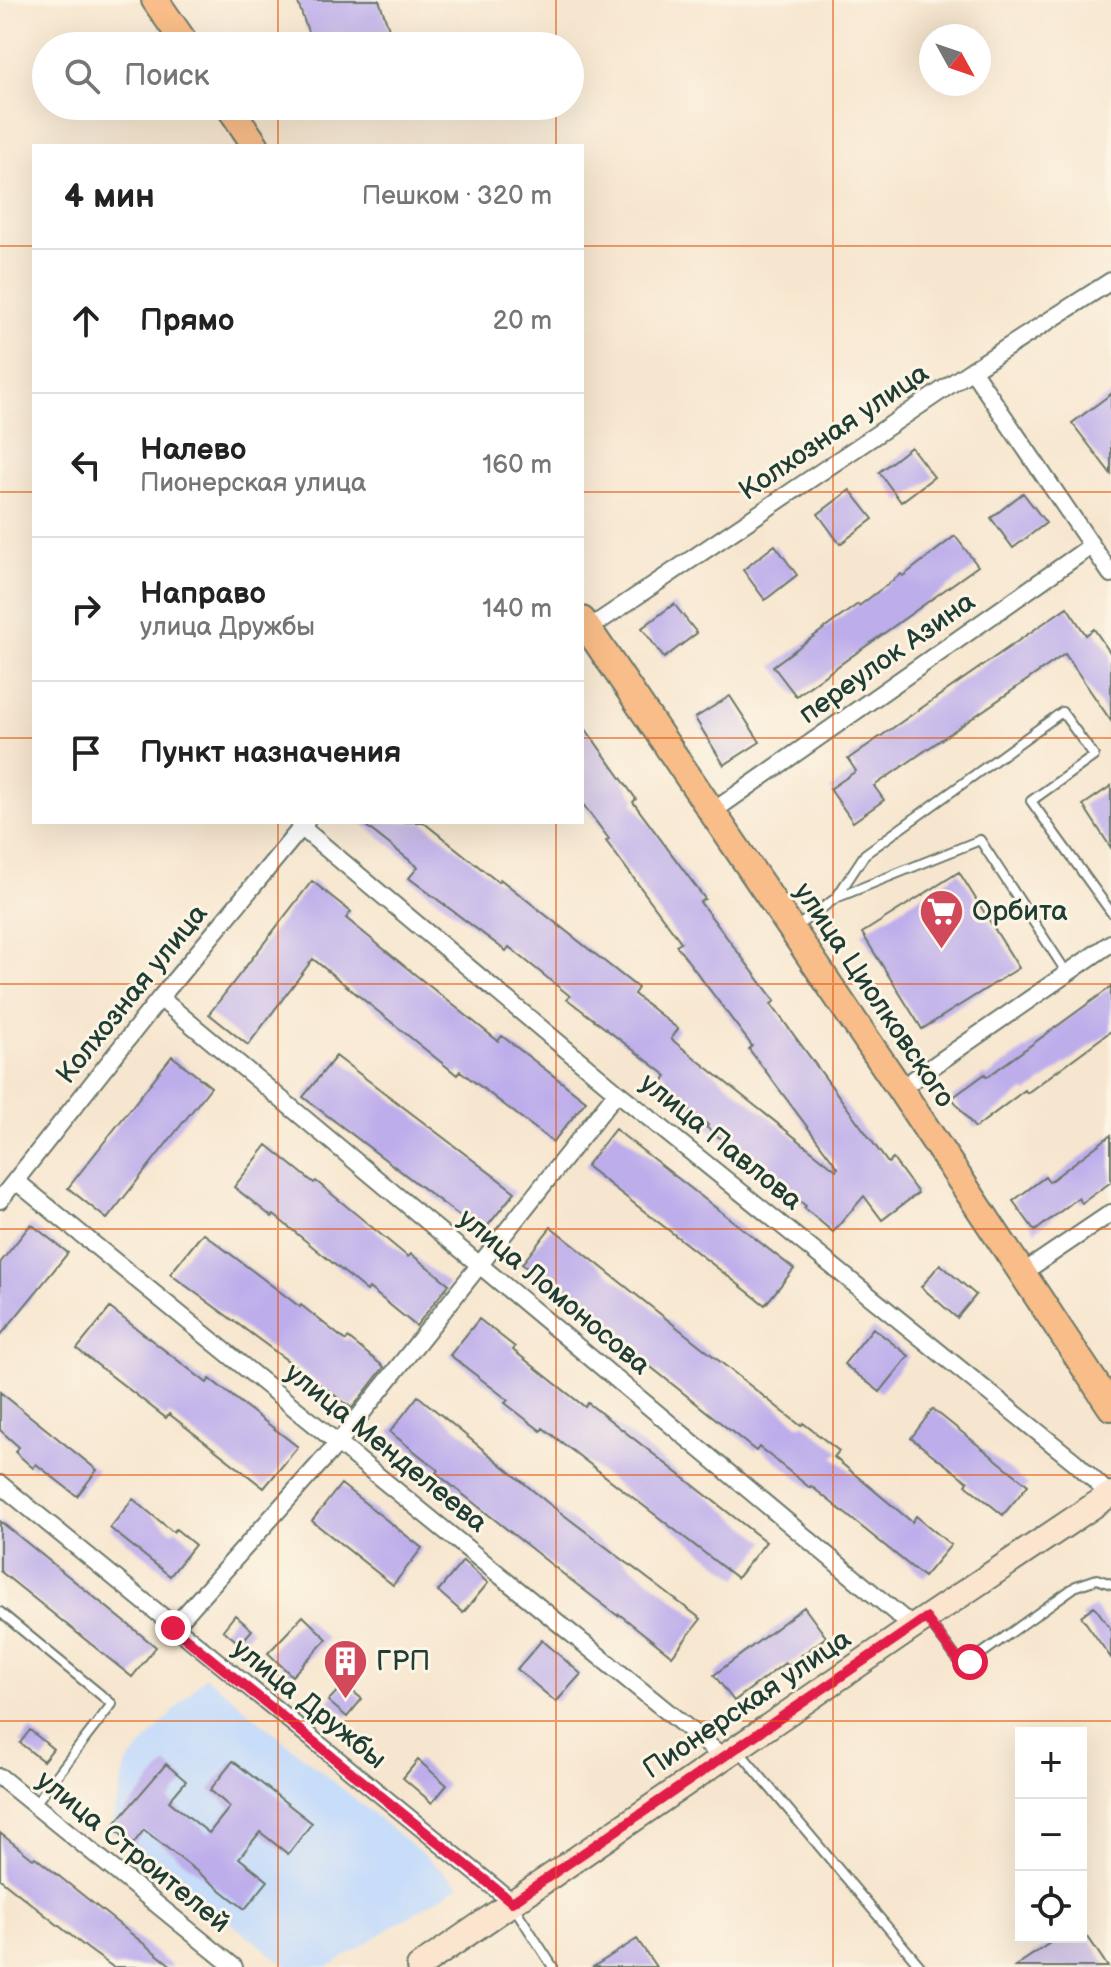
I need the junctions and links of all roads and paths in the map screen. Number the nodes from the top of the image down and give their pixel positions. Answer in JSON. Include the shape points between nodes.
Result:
{"nodes":[{"id":1,"x":155,"y":0,"type":"edge"},
{"id":2,"x":177,"y":32,"type":"edge"},
{"id":3,"x":238,"y":120,"type":"edge"},
{"id":4,"x":255,"y":144,"type":"edge"},
{"id":5,"x":1111,"y":281,"type":"edge"},
{"id":6,"x":972,"y":370,"type":"junction"},
{"id":7,"x":1091,"y":546,"type":"junction"},
{"id":8,"x":1111,"y":574,"type":"edge"},
{"id":9,"x":585,"y":625,"type":"edge"},
{"id":10,"x":712,"y":812,"type":"junction"},
{"id":11,"x":304,"y":825,"type":"edge"},
{"id":12,"x":836,"y":898,"type":"junction"},
{"id":13,"x":1111,"y":912,"type":"edge"},
{"id":14,"x":792,"y":929,"type":"junction"},
{"id":15,"x":1111,"y":943,"type":"edge"},
{"id":16,"x":1067,"y":973,"type":"junction"},
{"id":17,"x":160,"y":998,"type":"junction"},
{"id":18,"x":900,"y":1089,"type":"junction"},
{"id":19,"x":617,"y":1092,"type":"junction"},
{"id":20,"x":16,"y":1181,"type":"junction"},
{"id":21,"x":0,"y":1200,"type":"edge"},
{"id":22,"x":1111,"y":1213,"type":"edge"},
{"id":23,"x":481,"y":1264,"type":"junction"},
{"id":24,"x":1021,"y":1274,"type":"junction"},
{"id":25,"x":1111,"y":1407,"type":"edge"},
{"id":26,"x":338,"y":1443,"type":"junction"},
{"id":27,"x":0,"y":1484,"type":"edge"},
{"id":28,"x":1110,"y":1494,"type":"edge"},
{"id":29,"x":1111,"y":1584,"type":"edge"},
{"id":30,"x":0,"y":1612,"type":"edge"},
{"id":31,"x":920,"y":1622,"type":"junction"},
{"id":32,"x":173,"y":1628,"type":"junction"},
{"id":33,"x":729,"y":1752,"type":"junction"},
{"id":34,"x":0,"y":1777,"type":"edge"},
{"id":35,"x":34,"y":1805,"type":"junction"},
{"id":36,"x":512,"y":1902,"type":"junction"},
{"id":37,"x":234,"y":1967,"type":"edge"},
{"id":38,"x":419,"y":1967,"type":"edge"},
{"id":39,"x":553,"y":1967,"type":"edge"},
{"id":40,"x":921,"y":1967,"type":"edge"}],
"edges":[{"from":1,"to":2,"type":"main road"},
{"from":3,"to":4,"type":"main road"},
{"from":5,"to":6,"type":"street","name":"Колхозная улица"},
{"from":6,"to":7,"type":"street"},
{"from":6,"to":9,"type":"street","name":"Колхозная улица"},
{"from":7,"to":8,"type":"street"},
{"from":7,"to":10,"type":"street","name":"переулок Азина"},
{"from":9,"to":10,"type":"main road","name":"улица Циолковского"},
{"from":10,"to":14,"type":"main road","name":"улица Циолковского"},
{"from":11,"to":17,"type":"street","name":"Колхозная улица"},
{"from":11,"to":19,"type":"street","name":"улица Павлова"},
{"from":12,"to":13,"type":"lane","via":[[865,854],[1062,712],[1094,756],[1031,801]]},
{"from":12,"to":14,"type":"lane"},
{"from":12,"to":16,"type":"lane","via":[[980,840]]},
{"from":14,"to":18,"type":"main road","name":"улица Циолковского"},
{"from":15,"to":16,"type":"street"},
{"from":16,"to":18,"type":"street"},
{"from":17,"to":20,"type":"street","name":"Колхозная улица"},
{"from":17,"to":23,"type":"street","name":"улица Ломоносова"},
{"from":18,"to":24,"type":"main road","name":"улица Циолковского"},
{"from":19,"to":23,"type":"street"},
{"from":19,"to":28,"type":"street","name":"улица Павлова"},
{"from":20,"to":21,"type":"street","name":"Колхозная улица"},
{"from":20,"to":26,"type":"street","name":"улица Менделеева"},
{"from":22,"to":24,"type":"street"},
{"from":23,"to":26,"type":"street"},
{"from":23,"to":31,"type":"street","name":"улица Ломоносова"},
{"from":24,"to":25,"type":"main road","name":"улица Циолковского"},
{"from":26,"to":32,"type":"street"},
{"from":26,"to":33,"type":"street","name":"улица Менделеева"},
{"from":27,"to":32,"type":"street","name":"улица Дружбы"},
{"from":28,"to":31,"type":"street","name":"Пионерская улица"},
{"from":29,"to":31,"type":"lane","via":[[1097,1579],[1076,1586],[970,1662],[958,1660]]},
{"from":30,"to":35,"type":"lane","via":[[112,1704]]},
{"from":31,"to":33,"type":"street","name":"Пионерская улица"},
{"from":32,"to":36,"type":"street","name":"улица Дружбы"},
{"from":33,"to":36,"type":"street","name":"Пионерская улица"},
{"from":33,"to":40,"type":"lane"},
{"from":34,"to":35,"type":"street","name":"улица Строителей"},
{"from":35,"to":37,"type":"street","name":"улица Строителей"},
{"from":36,"to":38,"type":"street","name":"Пионерская улица"},
{"from":36,"to":39,"type":"lane"}]}
